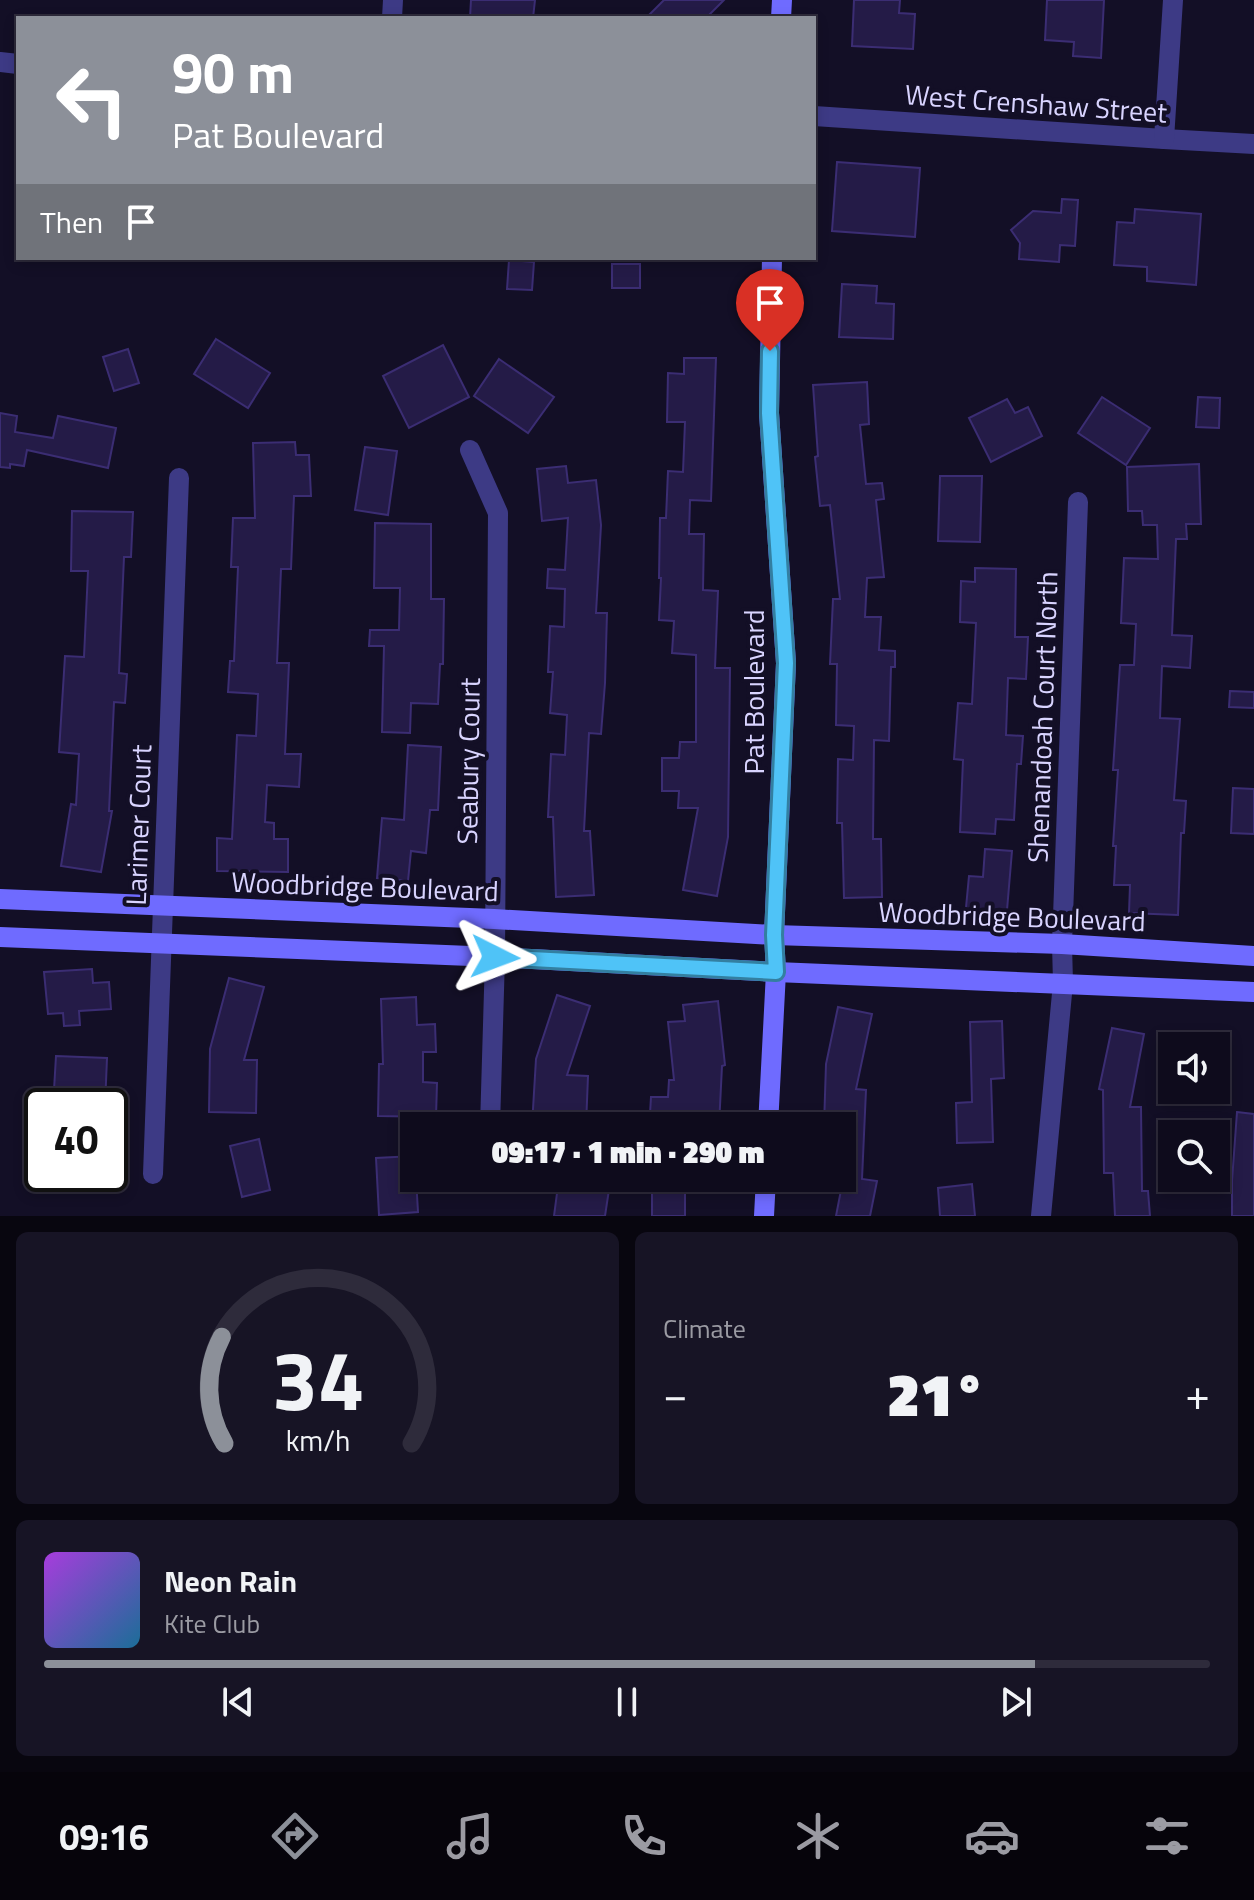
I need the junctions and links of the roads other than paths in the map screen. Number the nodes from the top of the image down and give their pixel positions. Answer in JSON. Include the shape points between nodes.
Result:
{"nodes":[{"id":1,"x":1173,"y":0,"type":"edge"},
{"id":2,"x":816,"y":116,"type":"edge"},
{"id":3,"x":1164,"y":139,"type":"junction"},
{"id":4,"x":1254,"y":144,"type":"edge"},
{"id":5,"x":772,"y":260,"type":"edge"},
{"id":6,"x":470,"y":450,"type":"dead end"},
{"id":7,"x":179,"y":478,"type":"dead end"},
{"id":8,"x":1078,"y":502,"type":"dead end"},
{"id":9,"x":0,"y":899,"type":"edge"},
{"id":10,"x":163,"y":906,"type":"junction"},
{"id":11,"x":494,"y":919,"type":"junction"},
{"id":12,"x":774,"y":935,"type":"junction"},
{"id":13,"x":0,"y":937,"type":"edge"},
{"id":14,"x":163,"y":943,"type":"junction"},
{"id":15,"x":1062,"y":944,"type":"junction"},
{"id":16,"x":1254,"y":956,"type":"edge"},
{"id":17,"x":495,"y":957,"type":"junction"},
{"id":18,"x":776,"y":972,"type":"junction"},
{"id":19,"x":1063,"y":983,"type":"junction"},
{"id":20,"x":1254,"y":992,"type":"edge"},
{"id":21,"x":490,"y":1112,"type":"edge"},
{"id":22,"x":769,"y":1112,"type":"edge"},
{"id":23,"x":153,"y":1174,"type":"dead end"},
{"id":24,"x":765,"y":1192,"type":"edge"},
{"id":25,"x":764,"y":1216,"type":"edge"},
{"id":26,"x":1041,"y":1216,"type":"edge"}],
"edges":[{"from":1,"to":3,"type":"street"},
{"from":2,"to":3,"type":"street","name":"West Crenshaw Street"},
{"from":3,"to":4,"type":"street","name":"West Crenshaw Street"},
{"from":5,"to":12,"type":"street","name":"Pat Boulevard","via":[[769,413],[786,663]]},
{"from":6,"to":11,"type":"street","name":"Seabury Court","via":[[498,513]]},
{"from":7,"to":10,"type":"street","name":"Larimer Court"},
{"from":8,"to":15,"type":"street","name":"Shenandoah Court North"},
{"from":9,"to":10,"type":"street","name":"Woodbridge Boulevard"},
{"from":10,"to":11,"type":"street","name":"Woodbridge Boulevard"},
{"from":10,"to":14,"type":"street","name":"Larimer Court"},
{"from":11,"to":12,"type":"street","name":"Woodbridge Boulevard"},
{"from":11,"to":17,"type":"street","name":"Seabury Court"},
{"from":12,"to":15,"type":"street","name":"Woodbridge Boulevard"},
{"from":12,"to":18,"type":"street","name":"Pat Boulevard"},
{"from":13,"to":14,"type":"street"},
{"from":14,"to":17,"type":"street"},
{"from":14,"to":23,"type":"street","name":"Larimer Court"},
{"from":15,"to":16,"type":"street","name":"Woodbridge Boulevard"},
{"from":15,"to":19,"type":"street","name":"Shenandoah Court North"},
{"from":17,"to":18,"type":"street"},
{"from":17,"to":21,"type":"street","name":"Seabury Court"},
{"from":18,"to":19,"type":"street"},
{"from":18,"to":22,"type":"street","name":"Pat Boulevard"},
{"from":19,"to":20,"type":"street"},
{"from":19,"to":26,"type":"street","name":"Shenandoah Court North"},
{"from":24,"to":25,"type":"street"}]}
